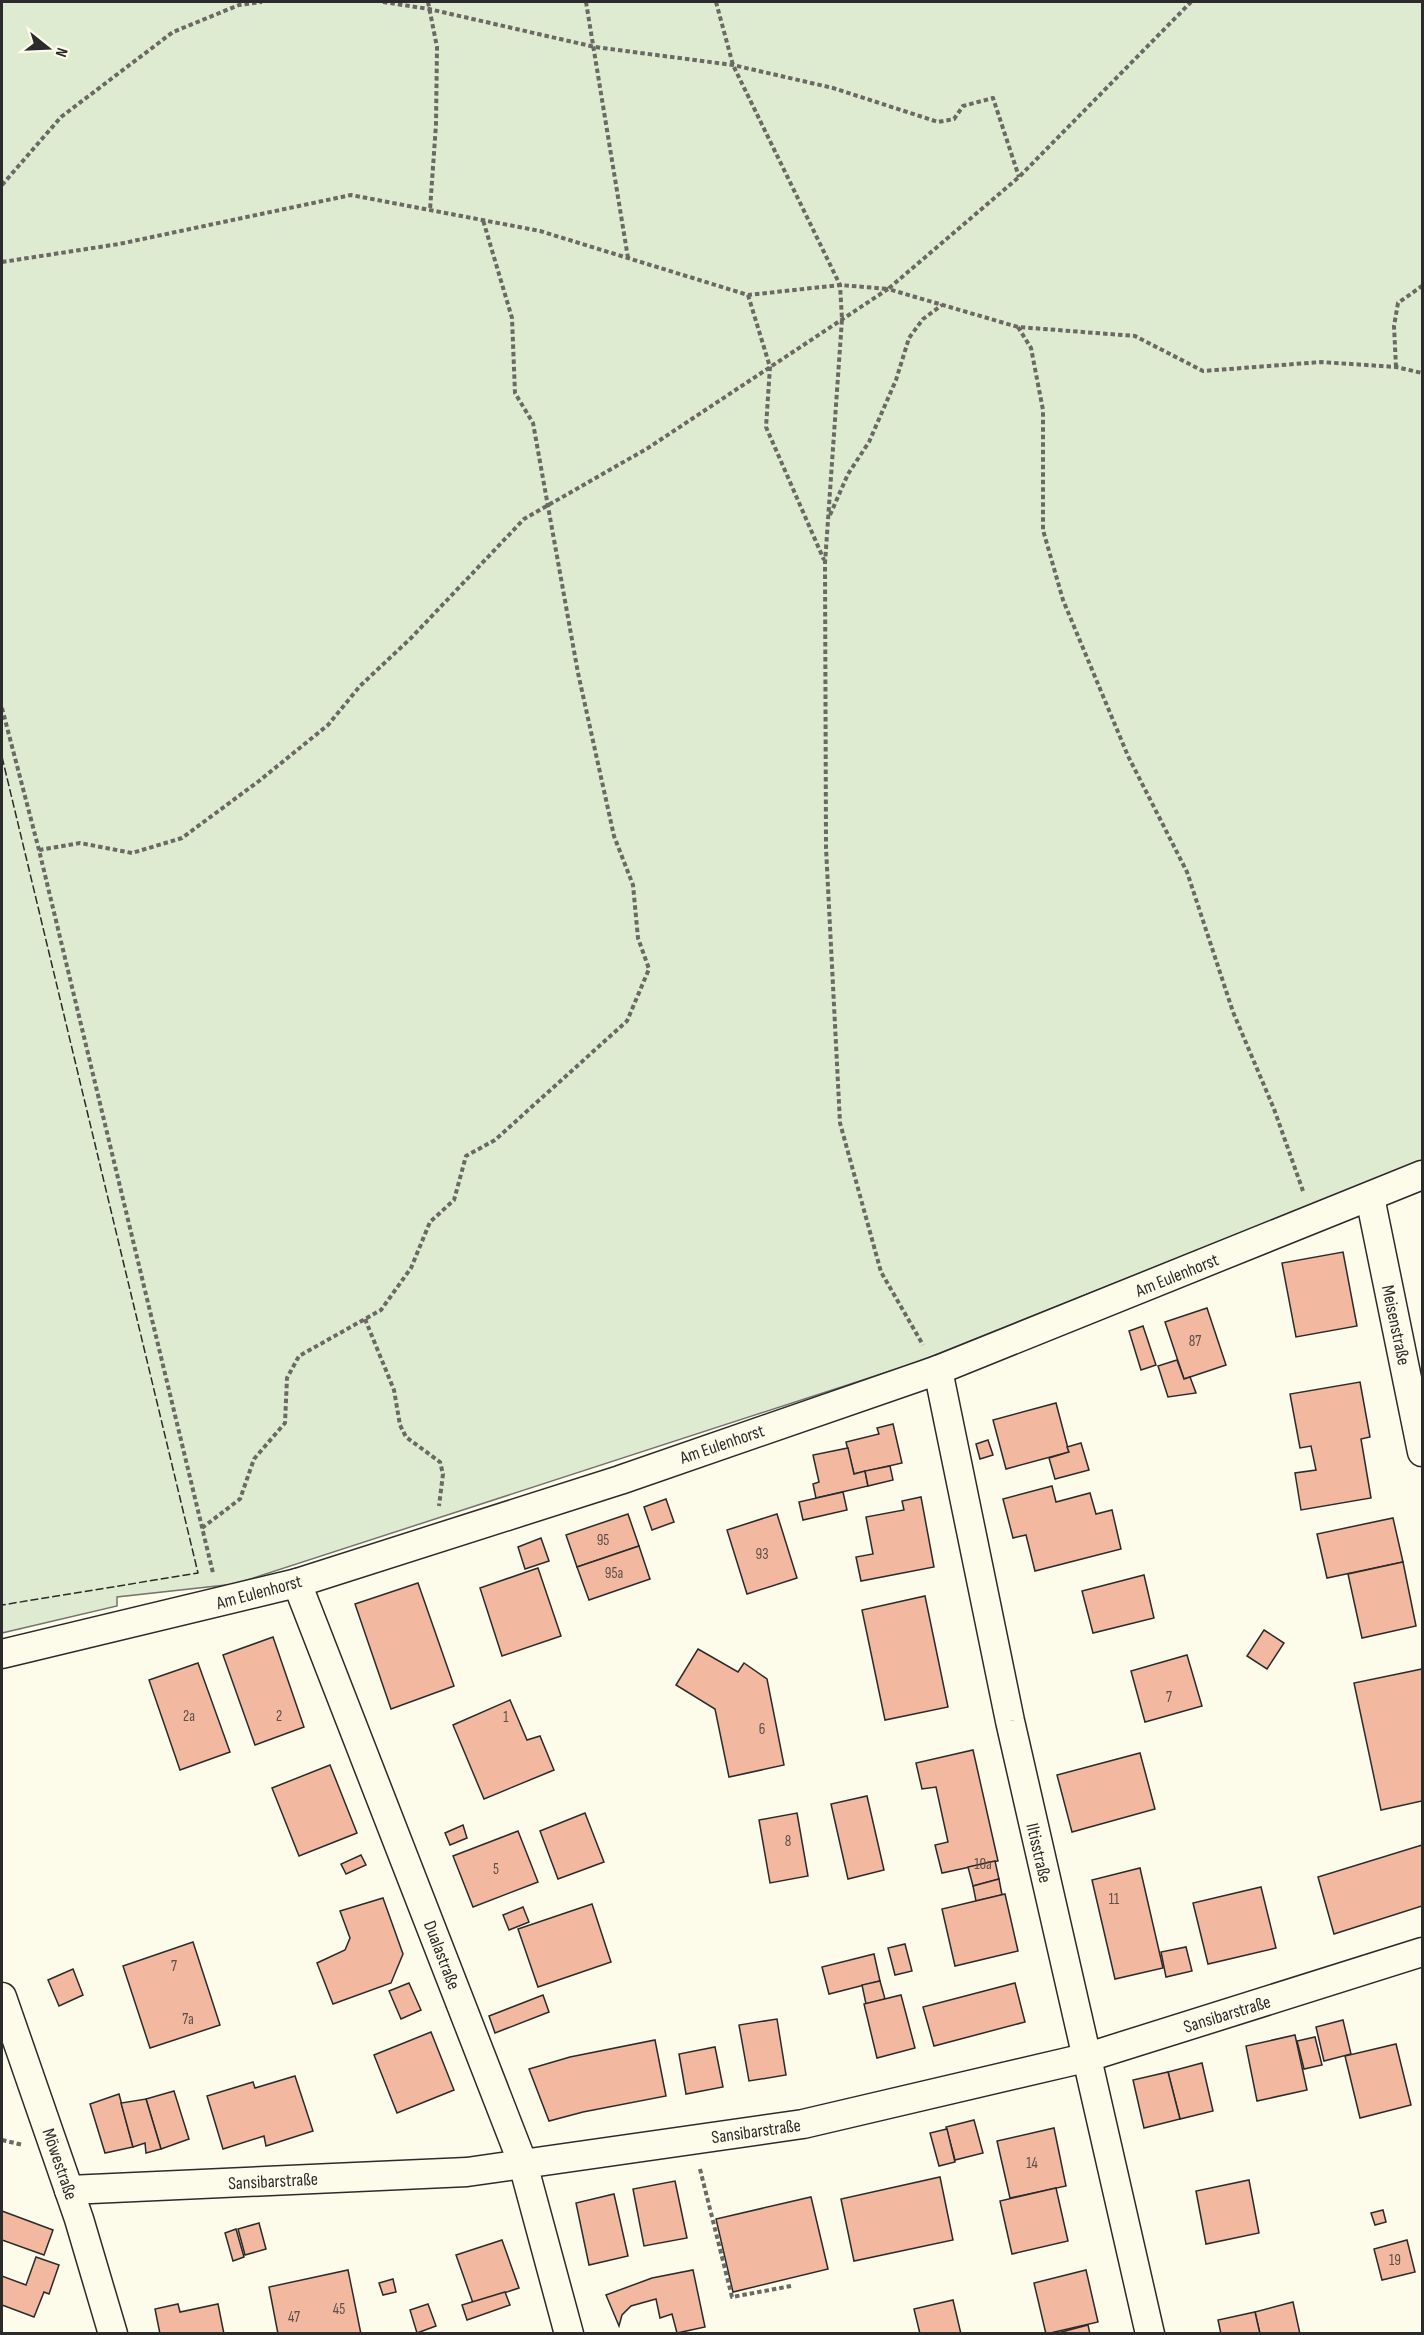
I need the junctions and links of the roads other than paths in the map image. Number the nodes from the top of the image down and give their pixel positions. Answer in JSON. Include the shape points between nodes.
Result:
{"nodes":[{"id":1,"x":1422,"y":1175,"type":"edge"},
{"id":2,"x":1370,"y":1197,"type":"junction"},
{"id":3,"x":938,"y":1370,"type":"junction"},
{"id":4,"x":1422,"y":1452,"type":"edge"},
{"id":5,"x":297,"y":1583,"type":"junction"},
{"id":6,"x":2,"y":1654,"type":"edge"},
{"id":7,"x":1422,"y":1952,"type":"edge"},
{"id":8,"x":2,"y":1997,"type":"edge"},
{"id":9,"x":1085,"y":2058,"type":"junction"},
{"id":10,"x":523,"y":2164,"type":"junction"},
{"id":11,"x":69,"y":2190,"type":"junction"},
{"id":12,"x":113,"y":2334,"type":"edge"},
{"id":13,"x":569,"y":2334,"type":"edge"},
{"id":14,"x":1150,"y":2334,"type":"edge"}],
"edges":[{"from":1,"to":2,"type":"street","name":"Am Eulenhorst"},
{"from":2,"to":3,"type":"street","name":"Am Eulenhorst"},
{"from":2,"to":4,"type":"street","name":"Meisenstraße"},
{"from":3,"to":5,"type":"street","name":"Am Eulenhorst","via":[[620,1480]]},
{"from":3,"to":9,"type":"street","name":"Iltisstraße"},
{"from":5,"to":6,"type":"street","name":"Am Eulenhorst"},
{"from":5,"to":10,"type":"street","name":"Dualastraße"},
{"from":7,"to":9,"type":"street","name":"Sansibarstraße"},
{"from":8,"to":11,"type":"street","name":"Möwestraße"},
{"from":9,"to":10,"type":"street","name":"Sansibarstraße","via":[[803,2124]]},
{"from":9,"to":14,"type":"street","name":"Iltisstraße"},
{"from":10,"to":11,"type":"street","name":"Sansibarstraße","via":[[467,2172]]},
{"from":10,"to":13,"type":"street","name":"Dualastraße"},
{"from":11,"to":12,"type":"street","name":"Möwestraße"}]}
